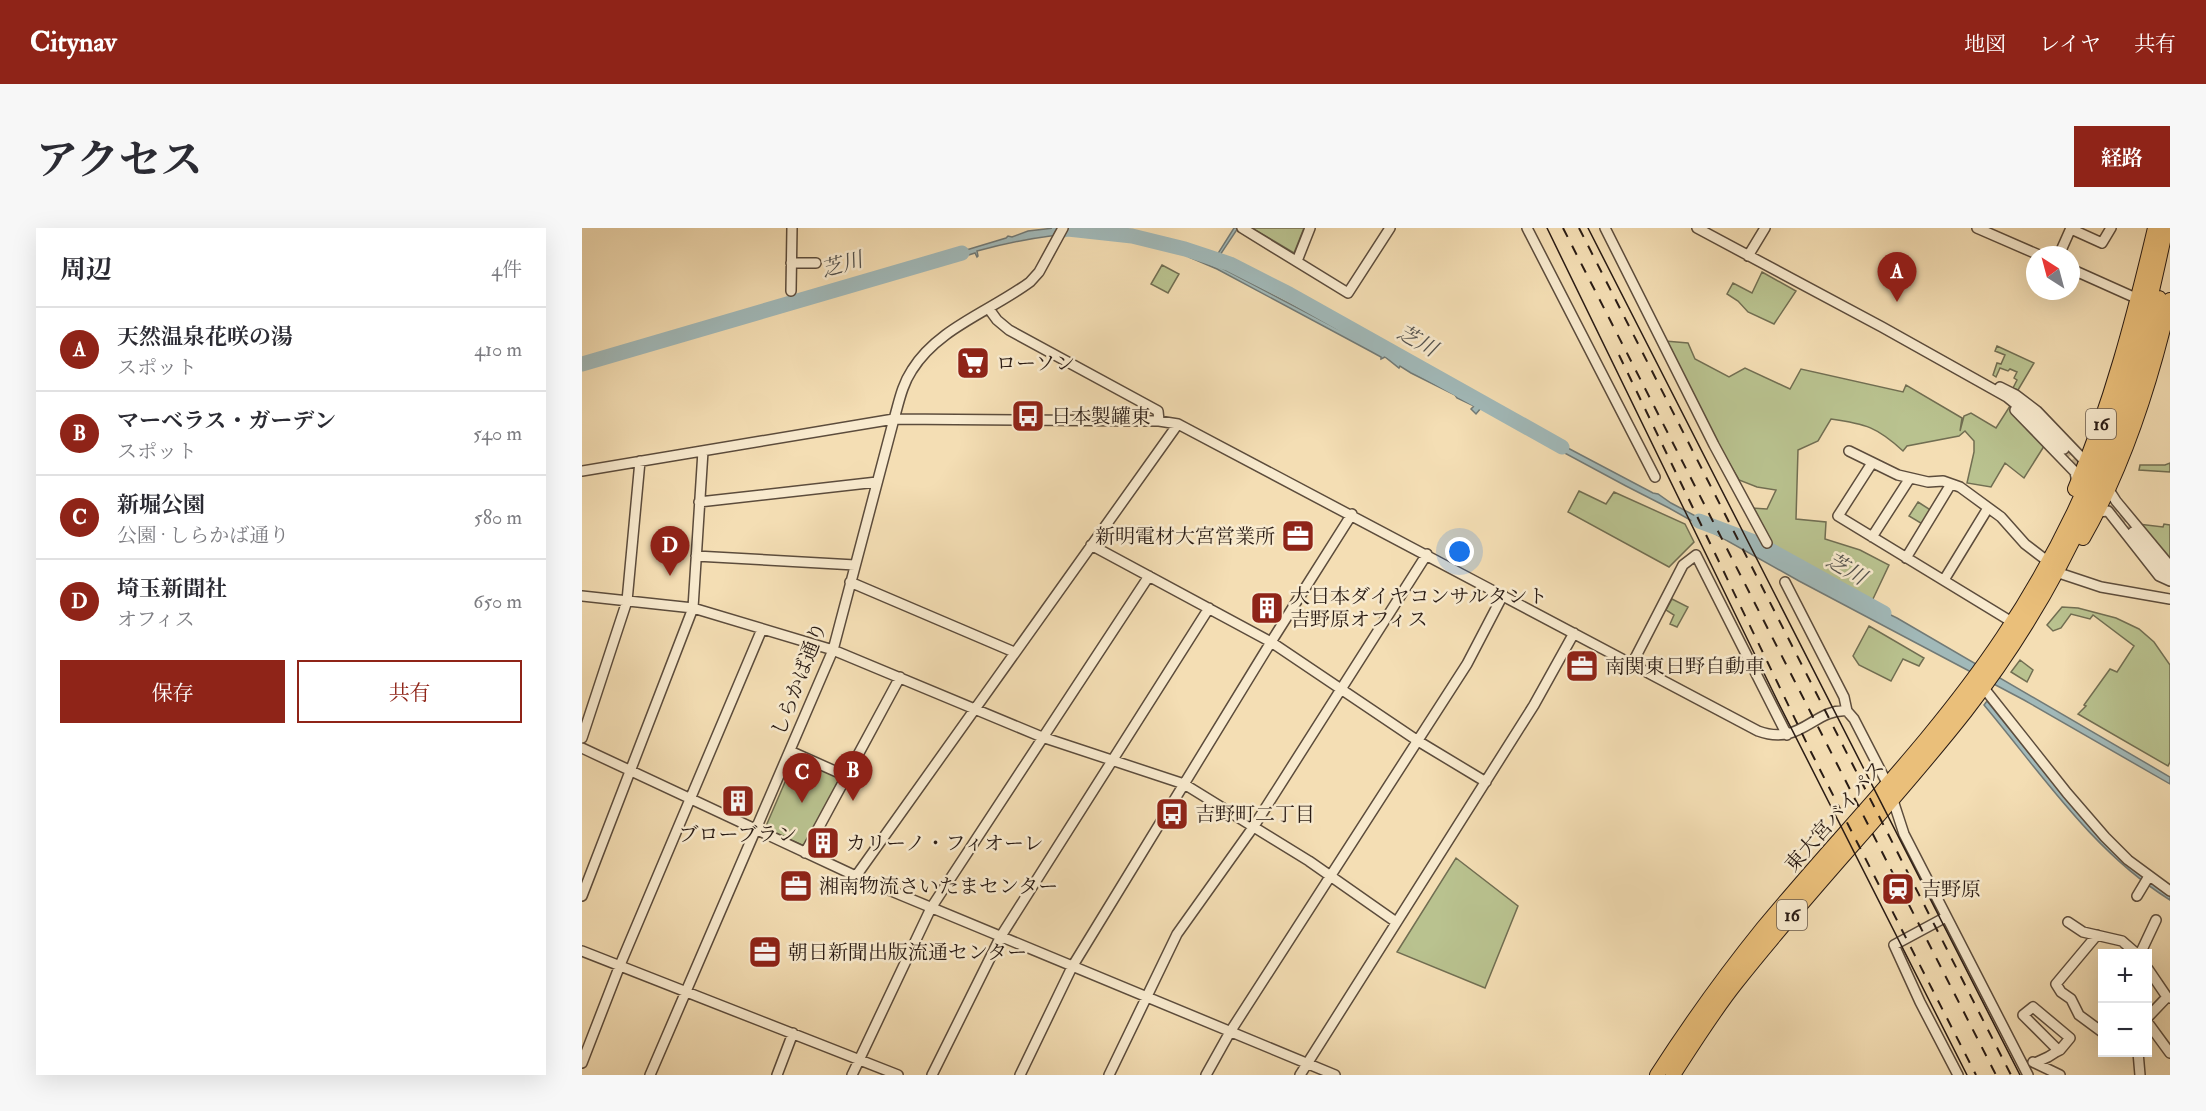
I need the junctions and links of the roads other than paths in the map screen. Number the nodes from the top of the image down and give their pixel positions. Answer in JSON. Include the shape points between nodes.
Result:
{"nodes":[{"id":1,"x":792,"y":228,"type":"edge"},
{"id":2,"x":1063,"y":228,"type":"edge"},
{"id":3,"x":1242,"y":228,"type":"edge"},
{"id":4,"x":1310,"y":228,"type":"edge"},
{"id":5,"x":1390,"y":228,"type":"edge"},
{"id":6,"x":1527,"y":228,"type":"edge"},
{"id":7,"x":1605,"y":228,"type":"edge"},
{"id":8,"x":1697,"y":228,"type":"edge"},
{"id":9,"x":1765,"y":228,"type":"edge"},
{"id":10,"x":1977,"y":228,"type":"edge"},
{"id":11,"x":2111,"y":228,"type":"edge"},
{"id":12,"x":2156,"y":228,"type":"edge"},
{"id":13,"x":2166,"y":228,"type":"edge"},
{"id":14,"x":2071,"y":229,"type":"edge"},
{"id":15,"x":1998,"y":232,"type":"edge"},
{"id":16,"x":2064,"y":246,"type":"edge"},
{"id":17,"x":2026,"y":248,"type":"edge"},
{"id":18,"x":2170,"y":252,"type":"edge"},
{"id":19,"x":1748,"y":256,"type":"junction"},
{"id":20,"x":1297,"y":261,"type":"junction"},
{"id":21,"x":791,"y":262,"type":"junction"},
{"id":22,"x":816,"y":263,"type":"dead end"},
{"id":23,"x":2080,"y":273,"type":"edge"},
{"id":24,"x":790,"y":291,"type":"dead end"},
{"id":25,"x":2138,"y":299,"type":"junction"},
{"id":26,"x":2170,"y":300,"type":"edge"},
{"id":27,"x":989,"y":309,"type":"junction"},
{"id":28,"x":1973,"y":378,"type":"junction"},
{"id":29,"x":894,"y":418,"type":"junction"},
{"id":30,"x":1159,"y":421,"type":"junction"},
{"id":31,"x":1178,"y":424,"type":"junction"},
{"id":32,"x":2064,"y":449,"type":"tunnel mouth"},
{"id":33,"x":703,"y":451,"type":"junction"},
{"id":34,"x":1849,"y":451,"type":"dead end"},
{"id":35,"x":2089,"y":458,"type":"junction"},
{"id":36,"x":640,"y":461,"type":"junction"},
{"id":37,"x":1872,"y":463,"type":"junction"},
{"id":38,"x":582,"y":471,"type":"edge"},
{"id":39,"x":1655,"y":477,"type":"dead end"},
{"id":40,"x":1910,"y":478,"type":"junction"},
{"id":41,"x":877,"y":482,"type":"junction"},
{"id":42,"x":1952,"y":484,"type":"junction"},
{"id":43,"x":2078,"y":484,"type":"junction"},
{"id":44,"x":2109,"y":490,"type":"junction"},
{"id":45,"x":699,"y":502,"type":"junction"},
{"id":46,"x":1988,"y":508,"type":"junction"},
{"id":47,"x":2097,"y":512,"type":"junction"},
{"id":48,"x":1352,"y":514,"type":"junction"},
{"id":49,"x":2133,"y":532,"type":"tunnel mouth"},
{"id":50,"x":1872,"y":537,"type":"junction"},
{"id":51,"x":1767,"y":543,"type":"dead end"},
{"id":52,"x":1091,"y":545,"type":"junction"},
{"id":53,"x":1427,"y":554,"type":"junction"},
{"id":54,"x":696,"y":556,"type":"junction"},
{"id":55,"x":2042,"y":557,"type":"junction"},
{"id":56,"x":1906,"y":558,"type":"junction"},
{"id":57,"x":855,"y":565,"type":"junction"},
{"id":58,"x":2170,"y":566,"type":"edge"},
{"id":59,"x":2062,"y":574,"type":"junction"},
{"id":60,"x":1149,"y":576,"type":"junction"},
{"id":61,"x":2170,"y":578,"type":"edge"},
{"id":62,"x":1944,"y":580,"type":"junction"},
{"id":63,"x":850,"y":582,"type":"junction"},
{"id":64,"x":1785,"y":582,"type":"dead end"},
{"id":65,"x":1503,"y":595,"type":"junction"},
{"id":66,"x":582,"y":596,"type":"edge"},
{"id":67,"x":2170,"y":599,"type":"edge"},
{"id":68,"x":627,"y":601,"type":"junction"},
{"id":69,"x":693,"y":608,"type":"junction"},
{"id":70,"x":1209,"y":608,"type":"junction"},
{"id":71,"x":2021,"y":617,"type":"junction"},
{"id":72,"x":762,"y":628,"type":"junction"},
{"id":73,"x":1574,"y":633,"type":"junction"},
{"id":74,"x":1270,"y":642,"type":"junction"},
{"id":75,"x":833,"y":650,"type":"junction"},
{"id":76,"x":1014,"y":652,"type":"junction"},
{"id":77,"x":1632,"y":664,"type":"junction"},
{"id":78,"x":1992,"y":664,"type":"junction"},
{"id":79,"x":900,"y":677,"type":"junction"},
{"id":80,"x":1977,"y":684,"type":"junction"},
{"id":81,"x":1341,"y":688,"type":"junction"},
{"id":82,"x":974,"y":709,"type":"junction"},
{"id":83,"x":1847,"y":711,"type":"junction"},
{"id":84,"x":1787,"y":735,"type":"junction"},
{"id":85,"x":1042,"y":737,"type":"junction"},
{"id":86,"x":582,"y":738,"type":"edge"},
{"id":87,"x":1418,"y":741,"type":"junction"},
{"id":88,"x":582,"y":748,"type":"edge"},
{"id":89,"x":790,"y":752,"type":"junction"},
{"id":90,"x":1113,"y":761,"type":"junction"},
{"id":91,"x":630,"y":771,"type":"junction"},
{"id":92,"x":846,"y":776,"type":"junction"},
{"id":93,"x":1486,"y":782,"type":"junction"},
{"id":94,"x":1184,"y":784,"type":"junction"},
{"id":95,"x":1888,"y":785,"type":"junction"},
{"id":96,"x":690,"y":799,"type":"junction"},
{"id":97,"x":1892,"y":800,"type":"junction"},
{"id":98,"x":1254,"y":826,"type":"junction"},
{"id":99,"x":756,"y":831,"type":"junction"},
{"id":100,"x":805,"y":853,"type":"junction"},
{"id":101,"x":856,"y":876,"type":"junction"},
{"id":102,"x":1330,"y":876,"type":"junction"},
{"id":103,"x":2149,"y":876,"type":"junction"},
{"id":104,"x":2170,"y":891,"type":"edge"},
{"id":105,"x":582,"y":896,"type":"edge"},
{"id":106,"x":2137,"y":896,"type":"dead end"},
{"id":107,"x":931,"y":908,"type":"junction"},
{"id":108,"x":1946,"y":917,"type":"junction"},
{"id":109,"x":2156,"y":920,"type":"dead end"},
{"id":110,"x":1396,"y":922,"type":"junction"},
{"id":111,"x":2068,"y":922,"type":"dead end"},
{"id":112,"x":2097,"y":935,"type":"junction"},
{"id":113,"x":1001,"y":936,"type":"junction"},
{"id":114,"x":2132,"y":949,"type":"edge"},
{"id":115,"x":2141,"y":949,"type":"edge"},
{"id":116,"x":582,"y":951,"type":"edge"},
{"id":117,"x":620,"y":965,"type":"junction"},
{"id":118,"x":1072,"y":967,"type":"junction"},
{"id":119,"x":2152,"y":975,"type":"edge"},
{"id":120,"x":686,"y":992,"type":"junction"},
{"id":121,"x":1147,"y":998,"type":"junction"},
{"id":122,"x":2169,"y":998,"type":"edge"},
{"id":123,"x":2152,"y":1013,"type":"edge"},
{"id":124,"x":2098,"y":1028,"type":"edge"},
{"id":125,"x":2152,"y":1028,"type":"edge"},
{"id":126,"x":1230,"y":1032,"type":"junction"},
{"id":127,"x":793,"y":1033,"type":"junction"},
{"id":128,"x":2056,"y":1052,"type":"junction"},
{"id":129,"x":2170,"y":1053,"type":"edge"},
{"id":130,"x":2137,"y":1057,"type":"edge"},
{"id":131,"x":2019,"y":1058,"type":"junction"},
{"id":132,"x":860,"y":1059,"type":"junction"},
{"id":133,"x":582,"y":1062,"type":"edge"},
{"id":134,"x":2036,"y":1063,"type":"junction"},
{"id":135,"x":1307,"y":1064,"type":"junction"},
{"id":136,"x":651,"y":1075,"type":"edge"},
{"id":137,"x":777,"y":1075,"type":"edge"},
{"id":138,"x":852,"y":1075,"type":"edge"},
{"id":139,"x":898,"y":1075,"type":"edge"},
{"id":140,"x":932,"y":1075,"type":"edge"},
{"id":141,"x":1020,"y":1075,"type":"edge"},
{"id":142,"x":1109,"y":1075,"type":"edge"},
{"id":143,"x":1206,"y":1075,"type":"edge"},
{"id":144,"x":1300,"y":1075,"type":"edge"},
{"id":145,"x":1335,"y":1075,"type":"edge"},
{"id":146,"x":1657,"y":1075,"type":"edge"},
{"id":147,"x":1673,"y":1075,"type":"edge"},
{"id":148,"x":1958,"y":1075,"type":"edge"},
{"id":149,"x":2028,"y":1075,"type":"edge"},
{"id":150,"x":2060,"y":1075,"type":"edge"},
{"id":151,"x":2140,"y":1075,"type":"edge"},
{"id":152,"x":2148,"y":1075,"type":"edge"}],
"edges":[{"from":1,"to":21,"type":"street"},
{"from":2,"to":27,"type":"street","name":"しらかば通り","via":[[1030,282]]},
{"from":3,"to":20,"type":"street"},
{"from":4,"to":20,"type":"street"},
{"from":5,"to":20,"type":"street","via":[[1348,293]]},
{"from":6,"to":39,"type":"street"},
{"from":7,"to":51,"type":"street"},
{"from":8,"to":19,"type":"street"},
{"from":9,"to":19,"type":"street"},
{"from":10,"to":15,"type":"street"},
{"from":11,"to":14,"type":"street","via":[[2102,243]]},
{"from":12,"to":25,"type":"highway","name":"東大宮バイパス","number":"16"},
{"from":13,"to":71,"type":"highway","name":"東大宮バイパス","number":"16","via":[[2130,372],[2102,452]]},
{"from":14,"to":16,"type":"street"},
{"from":15,"to":17,"type":"street"},
{"from":18,"to":71,"type":"highway","name":"東大宮バイパス","number":"16","via":[[2139,374],[2111,457],[2060,565]]},
{"from":19,"to":28,"type":"street"},
{"from":21,"to":22,"type":"street"},
{"from":21,"to":24,"type":"street"},
{"from":23,"to":25,"type":"street"},
{"from":25,"to":35,"type":"highway","name":"東大宮バイパス","number":"16"},
{"from":26,"to":44,"type":"highway","name":"東大宮バイパス","number":"16","via":[[2138,415]]},
{"from":27,"to":29,"type":"street","name":"しらかば通り","via":[[927,350],[911,371]]},
{"from":27,"to":30,"type":"street","via":[[1009,330],[1158,411]]},
{"from":28,"to":32,"type":"street","via":[[2020,407]]},
{"from":28,"to":35,"type":"street","via":[[2018,396],[2082,458]]},
{"from":28,"to":43,"type":"street","via":[[2020,415],[2075,472]]},
{"from":29,"to":30,"type":"street"},
{"from":29,"to":33,"type":"street"},
{"from":29,"to":41,"type":"street","name":"しらかば通り"},
{"from":30,"to":31,"type":"street"},
{"from":31,"to":48,"type":"street"},
{"from":31,"to":52,"type":"street"},
{"from":33,"to":36,"type":"street"},
{"from":33,"to":45,"type":"street"},
{"from":34,"to":37,"type":"street"},
{"from":35,"to":43,"type":"highway","name":"東大宮バイパス","number":"16"},
{"from":36,"to":38,"type":"street"},
{"from":36,"to":68,"type":"street"},
{"from":37,"to":40,"type":"street"},
{"from":37,"to":50,"type":"street","via":[[1838,516]]},
{"from":40,"to":42,"type":"street"},
{"from":40,"to":50,"type":"street"},
{"from":41,"to":45,"type":"street"},
{"from":41,"to":57,"type":"street","name":"しらかば通り"},
{"from":42,"to":46,"type":"street"},
{"from":42,"to":56,"type":"street"},
{"from":43,"to":55,"type":"highway","name":"東大宮バイパス","number":"16"},
{"from":44,"to":47,"type":"highway","name":"東大宮バイパス","number":"16"},
{"from":44,"to":58,"type":"street"},
{"from":45,"to":54,"type":"street"},
{"from":46,"to":55,"type":"street"},
{"from":46,"to":62,"type":"street"},
{"from":47,"to":59,"type":"highway","name":"東大宮バイパス","number":"16"},
{"from":47,"to":61,"type":"street","via":[[2108,511],[2159,576]]},
{"from":48,"to":53,"type":"street"},
{"from":48,"to":74,"type":"street"},
{"from":49,"to":61,"type":"street"},
{"from":50,"to":56,"type":"street"},
{"from":52,"to":60,"type":"street"},
{"from":52,"to":76,"type":"street"},
{"from":53,"to":65,"type":"street"},
{"from":53,"to":81,"type":"street"},
{"from":54,"to":57,"type":"street"},
{"from":54,"to":69,"type":"street"},
{"from":55,"to":71,"type":"highway","name":"東大宮バイパス","number":"16"},
{"from":56,"to":62,"type":"street"},
{"from":57,"to":63,"type":"street","name":"しらかば通り"},
{"from":59,"to":67,"type":"street","via":[[2101,587]]},
{"from":59,"to":71,"type":"highway","name":"東大宮バイパス","number":"16"},
{"from":60,"to":70,"type":"street"},
{"from":60,"to":85,"type":"street"},
{"from":62,"to":71,"type":"street"},
{"from":63,"to":75,"type":"street","name":"しらかば通り"},
{"from":63,"to":76,"type":"street"},
{"from":64,"to":83,"type":"street"},
{"from":65,"to":73,"type":"street"},
{"from":65,"to":87,"type":"street","via":[[1467,664]]},
{"from":66,"to":68,"type":"street"},
{"from":68,"to":69,"type":"street"},
{"from":68,"to":86,"type":"street"},
{"from":69,"to":72,"type":"street"},
{"from":69,"to":91,"type":"street"},
{"from":70,"to":74,"type":"street"},
{"from":70,"to":90,"type":"street"},
{"from":71,"to":78,"type":"highway","name":"東大宮バイパス","number":"16"},
{"from":71,"to":78,"type":"highway","name":"東大宮バイパス","number":"16"},
{"from":72,"to":75,"type":"street"},
{"from":72,"to":96,"type":"street"},
{"from":73,"to":77,"type":"street"},
{"from":73,"to":93,"type":"street"},
{"from":74,"to":81,"type":"street"},
{"from":74,"to":94,"type":"street"},
{"from":75,"to":79,"type":"street"},
{"from":75,"to":89,"type":"street","name":"しらかば通り"},
{"from":76,"to":82,"type":"street"},
{"from":77,"to":84,"type":"street","via":[[1758,731]]},
{"from":77,"to":84,"type":"street","via":[[1683,565],[1696,555]]},
{"from":78,"to":80,"type":"highway","name":"東大宮バイパス","number":"16"},
{"from":79,"to":82,"type":"street"},
{"from":79,"to":92,"type":"street"},
{"from":80,"to":95,"type":"highway","name":"東大宮バイパス","number":"16"},
{"from":80,"to":97,"type":"highway","name":"東大宮バイパス","number":"16"},
{"from":80,"to":103,"type":"street","via":[[2087,818]]},
{"from":81,"to":87,"type":"street"},
{"from":81,"to":98,"type":"street"},
{"from":82,"to":85,"type":"street"},
{"from":82,"to":101,"type":"street"},
{"from":83,"to":84,"type":"street","via":[[1837,711]]},
{"from":83,"to":95,"type":"street"},
{"from":85,"to":90,"type":"street"},
{"from":85,"to":107,"type":"street"},
{"from":87,"to":93,"type":"street"},
{"from":87,"to":102,"type":"street"},
{"from":88,"to":91,"type":"street"},
{"from":89,"to":92,"type":"street"},
{"from":89,"to":99,"type":"street","name":"しらかば通り"},
{"from":90,"to":94,"type":"street"},
{"from":90,"to":113,"type":"street"},
{"from":91,"to":96,"type":"street"},
{"from":91,"to":105,"type":"street"},
{"from":92,"to":100,"type":"street"},
{"from":93,"to":110,"type":"street"},
{"from":94,"to":98,"type":"street"},
{"from":94,"to":118,"type":"street"},
{"from":95,"to":97,"type":"street"},
{"from":95,"to":146,"type":"highway","name":"東大宮バイパス","number":"16","via":[[1725,976]]},
{"from":96,"to":99,"type":"street"},
{"from":96,"to":117,"type":"street"},
{"from":97,"to":108,"type":"street","via":[[1904,834]]},
{"from":97,"to":147,"type":"highway","name":"東大宮バイパス","number":"16","via":[[1735,984]]},
{"from":98,"to":102,"type":"street"},
{"from":98,"to":121,"type":"street","via":[[1177,934]]},
{"from":99,"to":100,"type":"street"},
{"from":99,"to":120,"type":"street","name":"しらかば通り"},
{"from":100,"to":101,"type":"street"},
{"from":101,"to":107,"type":"street"},
{"from":102,"to":110,"type":"street"},
{"from":102,"to":126,"type":"street"},
{"from":103,"to":104,"type":"street"},
{"from":103,"to":106,"type":"street"},
{"from":107,"to":113,"type":"street"},
{"from":107,"to":132,"type":"street"},
{"from":108,"to":131,"type":"street"},
{"from":108,"to":148,"type":"street","via":[[1894,945]]},
{"from":109,"to":115,"type":"street"},
{"from":110,"to":135,"type":"street"},
{"from":111,"to":112,"type":"street","via":[[2078,930]]},
{"from":112,"to":114,"type":"street","via":[[2122,941]]},
{"from":112,"to":124,"type":"street","via":[[2056,984],[2071,999],[2079,1015]]},
{"from":113,"to":118,"type":"street"},
{"from":113,"to":140,"type":"street"},
{"from":116,"to":117,"type":"street"},
{"from":117,"to":120,"type":"street"},
{"from":117,"to":133,"type":"street"},
{"from":118,"to":121,"type":"street"},
{"from":118,"to":141,"type":"street"},
{"from":119,"to":122,"type":"street"},
{"from":120,"to":127,"type":"street"},
{"from":120,"to":136,"type":"street","name":"しらかば通り"},
{"from":121,"to":126,"type":"street"},
{"from":121,"to":142,"type":"street"},
{"from":122,"to":123,"type":"street"},
{"from":125,"to":129,"type":"street"},
{"from":126,"to":135,"type":"street"},
{"from":126,"to":143,"type":"street"},
{"from":127,"to":132,"type":"street"},
{"from":127,"to":137,"type":"street"},
{"from":128,"to":128,"type":"street","via":[[2023,1015],[2033,1007],[2070,1038]]},
{"from":128,"to":134,"type":"street"},
{"from":130,"to":151,"type":"street"},
{"from":131,"to":134,"type":"street"},
{"from":131,"to":149,"type":"street"},
{"from":132,"to":138,"type":"street"},
{"from":132,"to":139,"type":"street"},
{"from":134,"to":150,"type":"street"},
{"from":135,"to":144,"type":"street"},
{"from":135,"to":145,"type":"street"},
{"from":151,"to":152,"type":"street"}]}
